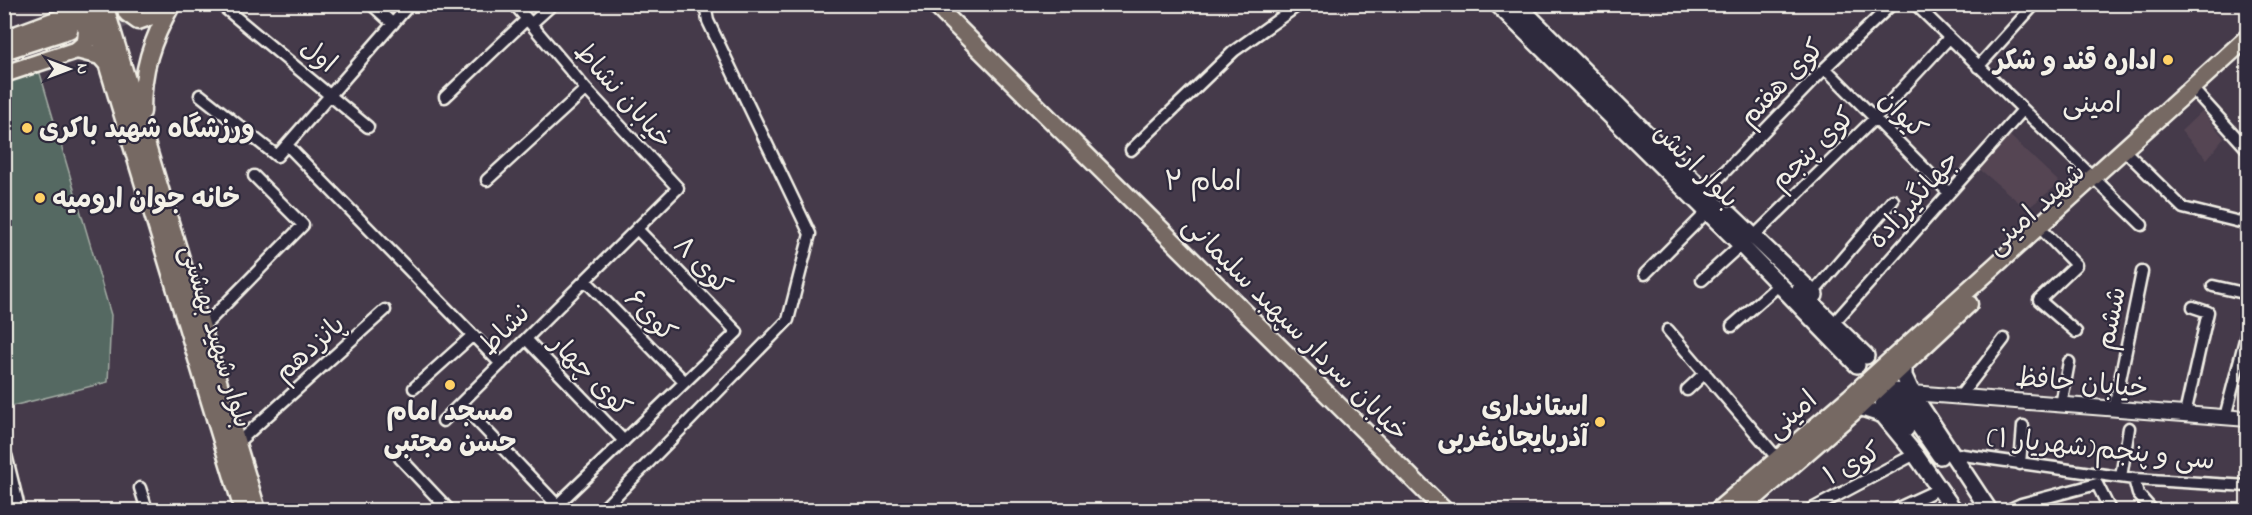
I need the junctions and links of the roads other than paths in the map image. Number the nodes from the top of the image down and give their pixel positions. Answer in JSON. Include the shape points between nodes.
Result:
{"nodes":[{"id":1,"x":170,"y":4,"type":"edge"},
{"id":2,"x":220,"y":4,"type":"edge"},
{"id":3,"x":371,"y":4,"type":"edge"},
{"id":4,"x":410,"y":4,"type":"edge"},
{"id":5,"x":514,"y":4,"type":"edge"},
{"id":6,"x":553,"y":4,"type":"edge"},
{"id":7,"x":705,"y":4,"type":"edge"},
{"id":8,"x":923,"y":4,"type":"edge"},
{"id":9,"x":934,"y":4,"type":"edge"},
{"id":10,"x":1300,"y":4,"type":"edge"},
{"id":11,"x":1497,"y":4,"type":"edge"},
{"id":12,"x":1517,"y":4,"type":"edge"},
{"id":13,"x":1892,"y":4,"type":"edge"},
{"id":14,"x":2035,"y":4,"type":"edge"},
{"id":15,"x":92,"y":5,"type":"edge"},
{"id":16,"x":1920,"y":6,"type":"edge"},
{"id":17,"x":137,"y":8,"type":"edge"},
{"id":18,"x":529,"y":21,"type":"junction"},
{"id":19,"x":393,"y":24,"type":"junction"},
{"id":20,"x":70,"y":35,"type":"junction"},
{"id":21,"x":2247,"y":37,"type":"edge"},
{"id":22,"x":1949,"y":38,"type":"junction"},
{"id":23,"x":4,"y":39,"type":"edge"},
{"id":24,"x":2247,"y":50,"type":"edge"},
{"id":25,"x":4,"y":51,"type":"edge"},
{"id":26,"x":4,"y":64,"type":"edge"},
{"id":27,"x":109,"y":66,"type":"junction"},
{"id":28,"x":1825,"y":68,"type":"junction"},
{"id":29,"x":1978,"y":68,"type":"junction"},
{"id":30,"x":4,"y":74,"type":"edge"},
{"id":31,"x":586,"y":89,"type":"junction"},
{"id":32,"x":2193,"y":90,"type":"junction"},
{"id":33,"x":200,"y":95,"type":"dead end"},
{"id":34,"x":333,"y":95,"type":"junction"},
{"id":35,"x":445,"y":97,"type":"dead end"},
{"id":36,"x":2022,"y":111,"type":"junction"},
{"id":37,"x":1875,"y":118,"type":"junction"},
{"id":38,"x":368,"y":127,"type":"dead end"},
{"id":39,"x":142,"y":131,"type":"junction"},
{"id":40,"x":287,"y":145,"type":"junction"},
{"id":41,"x":1131,"y":150,"type":"dead end"},
{"id":42,"x":2247,"y":150,"type":"edge"},
{"id":43,"x":2126,"y":152,"type":"junction"},
{"id":44,"x":254,"y":176,"type":"dead end"},
{"id":45,"x":487,"y":180,"type":"dead end"},
{"id":46,"x":2096,"y":180,"type":"junction"},
{"id":47,"x":678,"y":188,"type":"joint"},
{"id":48,"x":1948,"y":192,"type":"junction"},
{"id":49,"x":1701,"y":196,"type":"junction"},
{"id":50,"x":1893,"y":200,"type":"dead end"},
{"id":51,"x":1705,"y":214,"type":"junction"},
{"id":52,"x":2247,"y":224,"type":"edge"},
{"id":53,"x":2142,"y":225,"type":"dead end"},
{"id":54,"x":2047,"y":226,"type":"junction"},
{"id":55,"x":637,"y":229,"type":"junction"},
{"id":56,"x":1754,"y":236,"type":"junction"},
{"id":57,"x":1735,"y":250,"type":"junction"},
{"id":58,"x":2142,"y":272,"type":"dead end"},
{"id":59,"x":1645,"y":274,"type":"dead end"},
{"id":60,"x":585,"y":280,"type":"junction"},
{"id":61,"x":1702,"y":280,"type":"dead end"},
{"id":62,"x":2213,"y":286,"type":"dead end"},
{"id":63,"x":1773,"y":290,"type":"junction"},
{"id":64,"x":1814,"y":293,"type":"junction"},
{"id":65,"x":2247,"y":294,"type":"edge"},
{"id":66,"x":2193,"y":308,"type":"dead end"},
{"id":67,"x":385,"y":310,"type":"dead end"},
{"id":68,"x":1839,"y":317,"type":"junction"},
{"id":69,"x":1732,"y":326,"type":"dead end"},
{"id":70,"x":202,"y":328,"type":"junction"},
{"id":71,"x":2247,"y":328,"type":"edge"},
{"id":72,"x":1668,"y":330,"type":"dead end"},
{"id":73,"x":2076,"y":332,"type":"dead end"},
{"id":74,"x":473,"y":335,"type":"junction"},
{"id":75,"x":526,"y":339,"type":"junction"},
{"id":76,"x":2004,"y":339,"type":"dead end"},
{"id":77,"x":1900,"y":360,"type":"junction"},
{"id":78,"x":1862,"y":362,"type":"junction"},
{"id":79,"x":2069,"y":362,"type":"dead end"},
{"id":80,"x":501,"y":364,"type":"junction"},
{"id":81,"x":1705,"y":373,"type":"junction"},
{"id":82,"x":685,"y":382,"type":"junction"},
{"id":83,"x":414,"y":388,"type":"dead end"},
{"id":84,"x":1688,"y":390,"type":"dead end"},
{"id":85,"x":1961,"y":395,"type":"junction"},
{"id":86,"x":1855,"y":402,"type":"junction"},
{"id":87,"x":461,"y":404,"type":"junction"},
{"id":88,"x":1897,"y":404,"type":"junction"},
{"id":89,"x":2061,"y":405,"type":"junction"},
{"id":90,"x":2114,"y":409,"type":"junction"},
{"id":91,"x":2185,"y":414,"type":"junction"},
{"id":92,"x":2225,"y":417,"type":"junction"},
{"id":93,"x":2247,"y":419,"type":"edge"},
{"id":94,"x":443,"y":421,"type":"dead end"},
{"id":95,"x":2023,"y":426,"type":"dead end"},
{"id":96,"x":2128,"y":428,"type":"dead end"},
{"id":97,"x":624,"y":441,"type":"junction"},
{"id":98,"x":236,"y":444,"type":"junction"},
{"id":99,"x":1949,"y":453,"type":"junction"},
{"id":100,"x":1915,"y":454,"type":"junction"},
{"id":101,"x":4,"y":457,"type":"edge"},
{"id":102,"x":400,"y":458,"type":"dead end"},
{"id":103,"x":1778,"y":459,"type":"junction"},
{"id":104,"x":2020,"y":464,"type":"junction"},
{"id":105,"x":237,"y":470,"type":"junction"},
{"id":106,"x":2121,"y":477,"type":"junction"},
{"id":107,"x":2134,"y":479,"type":"junction"},
{"id":108,"x":2247,"y":486,"type":"edge"},
{"id":109,"x":140,"y":488,"type":"dead end"},
{"id":110,"x":1939,"y":489,"type":"junction"},
{"id":111,"x":555,"y":508,"type":"edge"},
{"id":112,"x":1898,"y":508,"type":"dead end"},
{"id":113,"x":17,"y":510,"type":"edge"},
{"id":114,"x":147,"y":510,"type":"edge"},
{"id":115,"x":243,"y":510,"type":"edge"},
{"id":116,"x":257,"y":510,"type":"edge"},
{"id":117,"x":449,"y":510,"type":"edge"},
{"id":118,"x":602,"y":510,"type":"edge"},
{"id":119,"x":1429,"y":510,"type":"edge"},
{"id":120,"x":1444,"y":510,"type":"edge"},
{"id":121,"x":1718,"y":510,"type":"edge"},
{"id":122,"x":1741,"y":510,"type":"edge"},
{"id":123,"x":1810,"y":510,"type":"edge"},
{"id":124,"x":1954,"y":510,"type":"edge"},
{"id":125,"x":1964,"y":510,"type":"edge"},
{"id":126,"x":1978,"y":510,"type":"edge"},
{"id":127,"x":1989,"y":510,"type":"edge"},
{"id":128,"x":2008,"y":510,"type":"edge"},
{"id":129,"x":2110,"y":510,"type":"edge"},
{"id":130,"x":2152,"y":510,"type":"edge"}],
"edges":[{"from":1,"to":17,"type":"main road","via":[[138,21],[127,14]]},
{"from":1,"to":39,"type":"main road","via":[[146,62]]},
{"from":2,"to":34,"type":"street","name":"اول"},
{"from":3,"to":19,"type":"street"},
{"from":4,"to":19,"type":"street"},
{"from":5,"to":18,"type":"street","name":"خیابان نشاط"},
{"from":6,"to":18,"type":"street"},
{"from":7,"to":118,"type":"street","via":[[708,21],[810,234],[788,320]]},
{"from":8,"to":119,"type":"main road","name":"خیابان سردار سپهبد سلیمانی"},
{"from":9,"to":120,"type":"main road","name":"خیابان سردار سپهبد سلیمانی"},
{"from":10,"to":41,"type":"street","via":[[1234,51]]},
{"from":11,"to":49,"type":"main road","name":"بلوار ارتش"},
{"from":12,"to":49,"type":"main road","name":"بلوار ارتش"},
{"from":13,"to":28,"type":"street","name":"کوی هفتم"},
{"from":14,"to":29,"type":"street"},
{"from":15,"to":20,"type":"main road"},
{"from":15,"to":27,"type":"main road","name":"بلوار شهید بهشتی"},
{"from":15,"to":39,"type":"main road","name":"بلوار شهید بهشتی"},
{"from":16,"to":22,"type":"street"},
{"from":18,"to":31,"type":"street","name":"خیابان نشاط"},
{"from":18,"to":35,"type":"street"},
{"from":19,"to":34,"type":"street"},
{"from":20,"to":23,"type":"main road"},
{"from":20,"to":25,"type":"main road"},
{"from":20,"to":26,"type":"main road"},
{"from":20,"to":27,"type":"main road"},
{"from":20,"to":30,"type":"main road"},
{"from":21,"to":32,"type":"main road","name":"شهید امینی"},
{"from":22,"to":29,"type":"street"},
{"from":22,"to":37,"type":"street","name":"کوی پنجم"},
{"from":24,"to":32,"type":"main road","name":"شهید امینی"},
{"from":27,"to":105,"type":"main road","name":"بلوار شهید بهشتی"},
{"from":28,"to":37,"type":"street","name":"کیوان"},
{"from":28,"to":49,"type":"street","name":"کوی هفتم"},
{"from":29,"to":36,"type":"street"},
{"from":31,"to":45,"type":"street"},
{"from":31,"to":47,"type":"street","name":"خیابان نشاط"},
{"from":32,"to":42,"type":"street"},
{"from":32,"to":43,"type":"main road","name":"شهید امینی"},
{"from":33,"to":40,"type":"street","via":[[277,156]]},
{"from":34,"to":38,"type":"street","name":"اول"},
{"from":34,"to":40,"type":"street"},
{"from":36,"to":46,"type":"street"},
{"from":36,"to":48,"type":"street","name":"جهانگیرزاده"},
{"from":37,"to":48,"type":"street","name":"کیوان"},
{"from":37,"to":56,"type":"street","name":"کوی پنجم"},
{"from":39,"to":70,"type":"main road","name":"بلوار شهید بهشتی"},
{"from":40,"to":74,"type":"street"},
{"from":43,"to":46,"type":"main road","name":"شهید امینی"},
{"from":43,"to":52,"type":"street","via":[[2183,208]]},
{"from":44,"to":70,"type":"street","via":[[303,225]]},
{"from":46,"to":53,"type":"street"},
{"from":46,"to":54,"type":"main road","name":"شهید امینی"},
{"from":47,"to":55,"type":"street","name":"نشاط"},
{"from":48,"to":68,"type":"street","name":"جهانگیرزاده"},
{"from":49,"to":51,"type":"main road"},
{"from":49,"to":56,"type":"main road"},
{"from":49,"to":78,"type":"main road","name":"بلوار ارتش"},
{"from":50,"to":64,"type":"street"},
{"from":51,"to":57,"type":"main road"},
{"from":51,"to":59,"type":"street"},
{"from":54,"to":73,"type":"street","via":[[2076,265],[2039,300]]},
{"from":54,"to":77,"type":"main road","name":"شهید امینی"},
{"from":55,"to":60,"type":"street","name":"نشاط"},
{"from":55,"to":82,"type":"street","name":"کوی ۸","via":[[737,333]]},
{"from":56,"to":64,"type":"main road"},
{"from":57,"to":61,"type":"street"},
{"from":57,"to":63,"type":"main road"},
{"from":58,"to":90,"type":"street","name":"ششم"},
{"from":60,"to":75,"type":"street","name":"نشاط"},
{"from":60,"to":82,"type":"street","name":"کوی۶"},
{"from":62,"to":65,"type":"street"},
{"from":63,"to":69,"type":"street"},
{"from":63,"to":78,"type":"main road"},
{"from":64,"to":68,"type":"main road"},
{"from":66,"to":91,"type":"street","via":[[2208,312]]},
{"from":67,"to":98,"type":"street","name":"پانزدهم"},
{"from":68,"to":78,"type":"main road"},
{"from":70,"to":98,"type":"main road","name":"بلوار شهید بهشتی"},
{"from":71,"to":92,"type":"street"},
{"from":72,"to":81,"type":"street"},
{"from":74,"to":80,"type":"street"},
{"from":74,"to":83,"type":"street"},
{"from":75,"to":80,"type":"street","name":"نشاط"},
{"from":75,"to":97,"type":"street","name":"کوی چهار"},
{"from":76,"to":85,"type":"street"},
{"from":77,"to":78,"type":"main road"},
{"from":77,"to":86,"type":"main road","name":"امینی"},
{"from":77,"to":88,"type":"main road","via":[[1904,376]]},
{"from":78,"to":86,"type":"main road"},
{"from":79,"to":89,"type":"street"},
{"from":80,"to":87,"type":"street","name":"نشاط"},
{"from":81,"to":84,"type":"street"},
{"from":81,"to":103,"type":"street"},
{"from":82,"to":97,"type":"street"},
{"from":85,"to":88,"type":"street","name":"خیابان حافظ"},
{"from":85,"to":89,"type":"street","name":"خیابان حافظ"},
{"from":86,"to":88,"type":"main road"},
{"from":86,"to":103,"type":"main road","name":"امینی"},
{"from":86,"to":122,"type":"main road","name":"امینی"},
{"from":87,"to":94,"type":"street","name":"نشاط"},
{"from":87,"to":111,"type":"street"},
{"from":88,"to":99,"type":"main road"},
{"from":88,"to":100,"type":"main road"},
{"from":88,"to":125,"type":"main road"},
{"from":88,"to":126,"type":"main road"},
{"from":89,"to":90,"type":"street","name":"خیابان حافظ"},
{"from":90,"to":91,"type":"street","name":"خیابان حافظ"},
{"from":91,"to":92,"type":"street","name":"خیابان حافظ"},
{"from":92,"to":93,"type":"street","name":"خیابان حافظ"},
{"from":95,"to":104,"type":"street"},
{"from":96,"to":106,"type":"street"},
{"from":97,"to":111,"type":"street"},
{"from":98,"to":105,"type":"main road","name":"بلوار شهید بهشتی"},
{"from":99,"to":104,"type":"street","name":"سی و پنجم(شهریار ۱)"},
{"from":99,"to":127,"type":"main road"},
{"from":100,"to":110,"type":"main road"},
{"from":100,"to":123,"type":"street","name":"کوی ۱"},
{"from":101,"to":113,"type":"main road"},
{"from":102,"to":117,"type":"street"},
{"from":103,"to":121,"type":"main road","name":"امینی"},
{"from":104,"to":106,"type":"street","name":"سی و پنجم(شهریار ۱)"},
{"from":105,"to":115,"type":"main road","name":"بلوار شهید بهشتی"},
{"from":105,"to":116,"type":"main road","name":"بلوار شهید بهشتی"},
{"from":106,"to":107,"type":"street","name":"سی و پنجم(شهریار ۱)"},
{"from":107,"to":108,"type":"street","name":"سی و پنجم(شهریار ۱)"},
{"from":107,"to":130,"type":"street","via":[[2138,494]]},
{"from":109,"to":114,"type":"street"},
{"from":110,"to":112,"type":"street"},
{"from":110,"to":124,"type":"main road"},
{"from":128,"to":129,"type":"street","via":[[2097,484]]}]}
